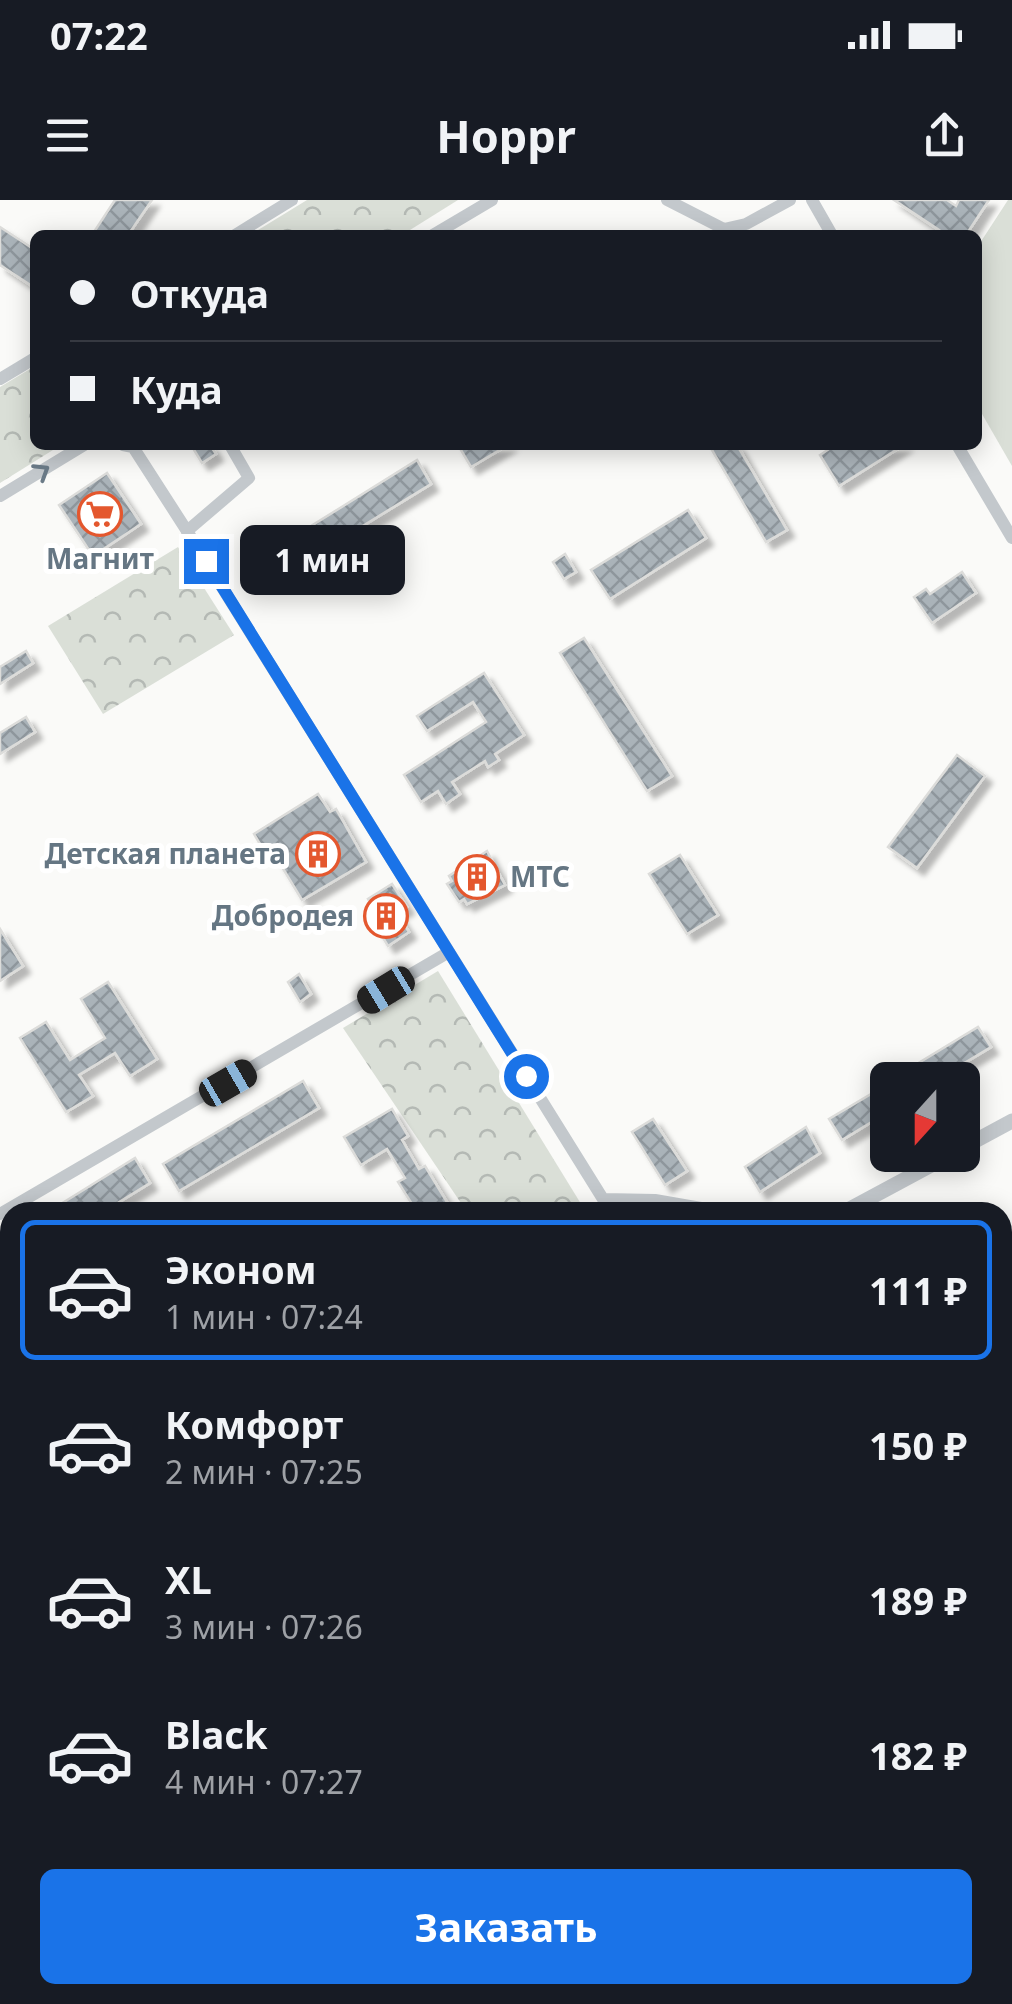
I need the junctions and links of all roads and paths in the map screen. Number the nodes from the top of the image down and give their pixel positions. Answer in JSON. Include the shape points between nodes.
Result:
{"nodes":[{"id":1,"x":292,"y":200,"type":"edge"},
{"id":2,"x":492,"y":200,"type":"edge"},
{"id":3,"x":667,"y":200,"type":"edge"},
{"id":4,"x":790,"y":200,"type":"edge"},
{"id":5,"x":812,"y":200,"type":"edge"},
{"id":6,"x":243,"y":230,"type":"edge"},
{"id":7,"x":441,"y":230,"type":"edge"},
{"id":8,"x":829,"y":230,"type":"edge"},
{"id":9,"x":30,"y":361,"type":"edge"},
{"id":10,"x":0,"y":379,"type":"edge"},
{"id":11,"x":76,"y":450,"type":"edge"},
{"id":12,"x":135,"y":450,"type":"edge"},
{"id":13,"x":233,"y":450,"type":"edge"},
{"id":14,"x":960,"y":450,"type":"edge"},
{"id":15,"x":0,"y":496,"type":"edge"},
{"id":16,"x":187,"y":531,"type":"junction"},
{"id":17,"x":1012,"y":538,"type":"edge"},
{"id":18,"x":450,"y":952,"type":"junction"},
{"id":19,"x":1012,"y":1122,"type":"edge"},
{"id":20,"x":980,"y":1139,"type":"edge"},
{"id":21,"x":918,"y":1172,"type":"edge"},
{"id":22,"x":21,"y":1202,"type":"edge"},
{"id":23,"x":666,"y":1202,"type":"edge"},
{"id":24,"x":863,"y":1202,"type":"edge"}],
"edges":[{"from":1,"to":6,"type":"street"},
{"from":2,"to":7,"type":"street"},
{"from":3,"to":4,"type":"street","via":[[724,230]]},
{"from":5,"to":8,"type":"street"},
{"from":9,"to":10,"type":"street"},
{"from":15,"to":11,"type":"street","one_way":true},
{"from":12,"to":16,"type":"street"},
{"from":13,"to":16,"type":"street","via":[[249,478]]},
{"from":14,"to":17,"type":"street"},
{"from":16,"to":18,"type":"street"},
{"from":18,"to":22,"type":"street"},
{"from":18,"to":23,"type":"street","via":[[603,1199]]},
{"from":19,"to":20,"type":"street"},
{"from":21,"to":24,"type":"street"}]}
